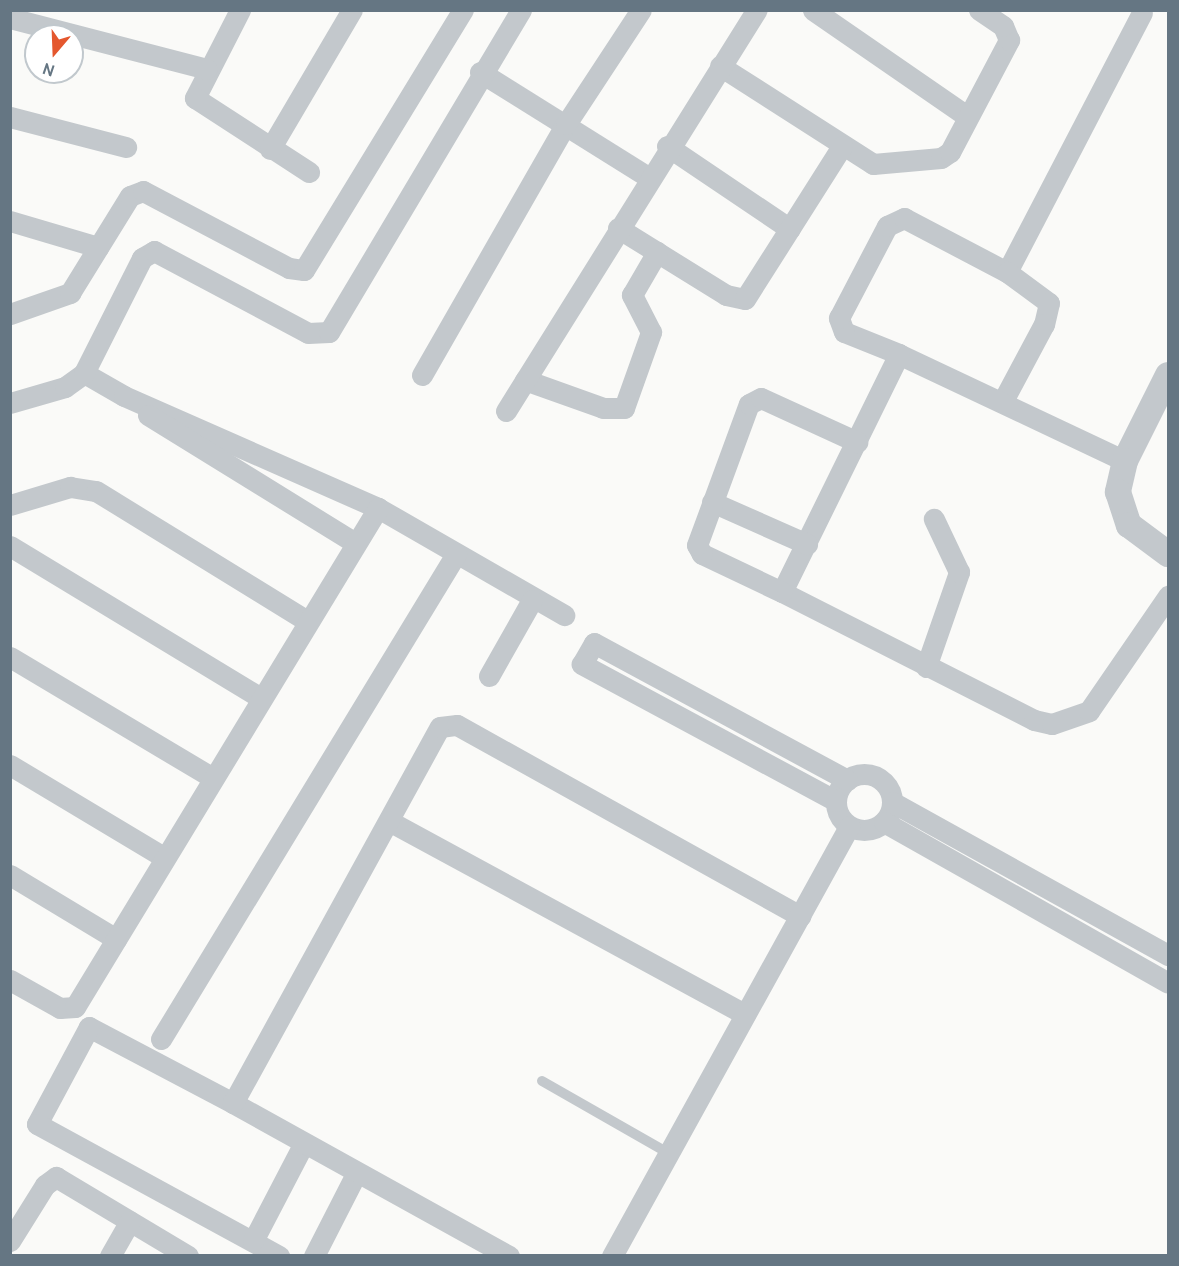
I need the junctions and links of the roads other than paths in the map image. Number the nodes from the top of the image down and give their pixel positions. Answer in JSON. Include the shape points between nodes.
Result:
{"nodes":[{"id":1,"x":240,"y":10,"type":"edge"},
{"id":2,"x":352,"y":10,"type":"edge"},
{"id":3,"x":462,"y":10,"type":"edge"},
{"id":4,"x":521,"y":10,"type":"edge"},
{"id":5,"x":641,"y":10,"type":"edge"},
{"id":6,"x":757,"y":10,"type":"edge"},
{"id":7,"x":813,"y":10,"type":"edge"},
{"id":8,"x":979,"y":10,"type":"edge"},
{"id":9,"x":1142,"y":13,"type":"dead end"},
{"id":10,"x":10,"y":18,"type":"edge"},
{"id":11,"x":720,"y":66,"type":"junction"},
{"id":12,"x":207,"y":69,"type":"junction"},
{"id":13,"x":480,"y":72,"type":"junction"},
{"id":14,"x":10,"y":117,"type":"edge"},
{"id":15,"x":968,"y":117,"type":"junction"},
{"id":16,"x":566,"y":124,"type":"junction"},
{"id":17,"x":667,"y":146,"type":"junction"},
{"id":18,"x":842,"y":146,"type":"junction"},
{"id":19,"x":126,"y":147,"type":"dead end"},
{"id":20,"x":270,"y":149,"type":"junction"},
{"id":21,"x":309,"y":172,"type":"dead end"},
{"id":22,"x":648,"y":177,"type":"junction"},
{"id":23,"x":10,"y":221,"type":"edge"},
{"id":24,"x":618,"y":228,"type":"junction"},
{"id":25,"x":790,"y":230,"type":"junction"},
{"id":26,"x":98,"y":247,"type":"junction"},
{"id":27,"x":657,"y":252,"type":"junction"},
{"id":28,"x":1007,"y":272,"type":"junction"},
{"id":29,"x":10,"y":314,"type":"edge"},
{"id":30,"x":899,"y":354,"type":"junction"},
{"id":31,"x":84,"y":373,"type":"junction"},
{"id":32,"x":422,"y":375,"type":"dead end"},
{"id":33,"x":1168,"y":375,"type":"edge"},
{"id":34,"x":525,"y":380,"type":"junction"},
{"id":35,"x":124,"y":396,"type":"junction"},
{"id":36,"x":1004,"y":399,"type":"junction"},
{"id":37,"x":10,"y":403,"type":"edge"},
{"id":38,"x":506,"y":411,"type":"dead end"},
{"id":39,"x":856,"y":442,"type":"junction"},
{"id":40,"x":1125,"y":461,"type":"junction"},
{"id":41,"x":712,"y":502,"type":"junction"},
{"id":42,"x":10,"y":506,"type":"edge"},
{"id":43,"x":378,"y":508,"type":"junction"},
{"id":44,"x":934,"y":519,"type":"dead end"},
{"id":45,"x":354,"y":542,"type":"junction"},
{"id":46,"x":807,"y":544,"type":"junction"},
{"id":47,"x":10,"y":546,"type":"edge"},
{"id":48,"x":456,"y":554,"type":"junction"},
{"id":49,"x":1168,"y":554,"type":"edge"},
{"id":50,"x":782,"y":592,"type":"junction"},
{"id":51,"x":1168,"y":596,"type":"edge"},
{"id":52,"x":532,"y":600,"type":"junction"},
{"id":53,"x":564,"y":615,"type":"dead end"},
{"id":54,"x":306,"y":621,"type":"junction"},
{"id":55,"x":10,"y":657,"type":"edge"},
{"id":56,"x":926,"y":667,"type":"junction"},
{"id":57,"x":489,"y":676,"type":"dead end"},
{"id":58,"x":259,"y":697,"type":"junction"},
{"id":59,"x":10,"y":765,"type":"edge"},
{"id":60,"x":211,"y":777,"type":"junction"},
{"id":61,"x":847,"y":780,"type":"junction"},
{"id":62,"x":836,"y":801,"type":"junction"},
{"id":63,"x":892,"y":802,"type":"junction"},
{"id":64,"x":388,"y":820,"type":"junction"},
{"id":65,"x":884,"y":822,"type":"junction"},
{"id":66,"x":849,"y":826,"type":"junction"},
{"id":67,"x":164,"y":857,"type":"junction"},
{"id":68,"x":10,"y":874,"type":"edge"},
{"id":69,"x":800,"y":916,"type":"junction"},
{"id":70,"x":116,"y":939,"type":"junction"},
{"id":71,"x":1168,"y":955,"type":"edge"},
{"id":72,"x":10,"y":980,"type":"edge"},
{"id":73,"x":1168,"y":983,"type":"edge"},
{"id":74,"x":746,"y":1014,"type":"junction"},
{"id":75,"x":161,"y":1039,"type":"dead end"},
{"id":76,"x":542,"y":1081,"type":"dead end"},
{"id":77,"x":233,"y":1103,"type":"junction"},
{"id":78,"x":304,"y":1143,"type":"junction"},
{"id":79,"x":668,"y":1153,"type":"junction"},
{"id":80,"x":357,"y":1172,"type":"junction"},
{"id":81,"x":130,"y":1221,"type":"junction"},
{"id":82,"x":10,"y":1241,"type":"edge"},
{"id":83,"x":253,"y":1241,"type":"junction"},
{"id":84,"x":110,"y":1256,"type":"edge"},
{"id":85,"x":188,"y":1256,"type":"edge"},
{"id":86,"x":279,"y":1256,"type":"edge"},
{"id":87,"x":314,"y":1256,"type":"edge"},
{"id":88,"x":509,"y":1256,"type":"edge"},
{"id":89,"x":612,"y":1256,"type":"edge"}],
"edges":[{"from":1,"to":12,"type":"street"},
{"from":2,"to":20,"type":"street"},
{"from":3,"to":26,"type":"street","via":[[304,270],[289,268],[142,191],[130,196]]},
{"from":4,"to":13,"type":"street"},
{"from":5,"to":16,"type":"street"},
{"from":6,"to":11,"type":"street"},
{"from":7,"to":15,"type":"street"},
{"from":8,"to":15,"type":"street","via":[[1003,26],[1009,40]]},
{"from":9,"to":28,"type":"street"},
{"from":10,"to":12,"type":"street"},
{"from":11,"to":17,"type":"street"},
{"from":11,"to":18,"type":"street"},
{"from":12,"to":20,"type":"street","via":[[197,85],[198,103]]},
{"from":13,"to":16,"type":"street"},
{"from":13,"to":31,"type":"street","via":[[329,332],[308,333],[154,251],[142,258]]},
{"from":14,"to":19,"type":"street"},
{"from":15,"to":18,"type":"street","via":[[950,152],[941,158],[879,166]]},
{"from":16,"to":22,"type":"street"},
{"from":16,"to":32,"type":"street"},
{"from":17,"to":22,"type":"street"},
{"from":17,"to":25,"type":"street"},
{"from":18,"to":25,"type":"street"},
{"from":20,"to":21,"type":"street"},
{"from":22,"to":24,"type":"street"},
{"from":23,"to":26,"type":"street"},
{"from":24,"to":27,"type":"street"},
{"from":24,"to":34,"type":"street"},
{"from":25,"to":27,"type":"street","via":[[741,300]]},
{"from":26,"to":29,"type":"street","via":[[64,298]]},
{"from":27,"to":34,"type":"street","via":[[632,295],[651,332],[624,408],[603,408]]},
{"from":28,"to":30,"type":"street","via":[[910,220],[892,221],[839,323],[844,332]]},
{"from":28,"to":36,"type":"street","via":[[1051,308]]},
{"from":30,"to":36,"type":"street"},
{"from":30,"to":39,"type":"street"},
{"from":31,"to":35,"type":"street"},
{"from":31,"to":37,"type":"street","via":[[65,387]]},
{"from":33,"to":40,"type":"street"},
{"from":34,"to":38,"type":"street"},
{"from":35,"to":43,"type":"street"},
{"from":35,"to":45,"type":"street","via":[[165,428]]},
{"from":36,"to":40,"type":"street"},
{"from":39,"to":41,"type":"street","via":[[761,398],[753,399]]},
{"from":39,"to":46,"type":"street"},
{"from":40,"to":49,"type":"street","via":[[1118,492],[1124,517]]},
{"from":41,"to":46,"type":"street"},
{"from":41,"to":50,"type":"street","via":[[698,540],[702,554]]},
{"from":42,"to":54,"type":"street","via":[[70,487],[87,488]]},
{"from":43,"to":45,"type":"street"},
{"from":43,"to":48,"type":"street"},
{"from":44,"to":56,"type":"street","via":[[959,572]]},
{"from":45,"to":54,"type":"street"},
{"from":46,"to":50,"type":"street"},
{"from":47,"to":58,"type":"street"},
{"from":48,"to":52,"type":"street"},
{"from":48,"to":75,"type":"street"},
{"from":50,"to":56,"type":"street"},
{"from":51,"to":56,"type":"street","via":[[1089,711],[1078,719],[1034,720]]},
{"from":52,"to":53,"type":"street"},
{"from":52,"to":57,"type":"street"},
{"from":54,"to":58,"type":"street"},
{"from":55,"to":60,"type":"street"},
{"from":58,"to":60,"type":"street"},
{"from":59,"to":67,"type":"street"},
{"from":60,"to":67,"type":"street"},
{"from":61,"to":62,"type":"street"},
{"from":61,"to":62,"type":"street","via":[[594,643],[582,664]]},
{"from":61,"to":63,"type":"street","via":[[859,774],[878,777]]},
{"from":62,"to":66,"type":"street"},
{"from":63,"to":65,"type":"street"},
{"from":63,"to":71,"type":"street"},
{"from":64,"to":69,"type":"street","via":[[437,732],[450,722]]},
{"from":64,"to":74,"type":"street"},
{"from":64,"to":77,"type":"street"},
{"from":65,"to":66,"type":"street","via":[[868,830]]},
{"from":65,"to":73,"type":"street"},
{"from":66,"to":69,"type":"street"},
{"from":67,"to":70,"type":"street"},
{"from":68,"to":70,"type":"street"},
{"from":69,"to":74,"type":"street"},
{"from":70,"to":72,"type":"street","via":[[70,1010]]},
{"from":74,"to":79,"type":"street"},
{"from":76,"to":79,"type":"lane"},
{"from":77,"to":78,"type":"street"},
{"from":77,"to":83,"type":"street","via":[[89,1027],[37,1124]]},
{"from":78,"to":80,"type":"street"},
{"from":78,"to":83,"type":"street"},
{"from":79,"to":89,"type":"street"},
{"from":80,"to":87,"type":"street"},
{"from":80,"to":88,"type":"street"},
{"from":81,"to":82,"type":"street","via":[[56,1177],[45,1185]]},
{"from":81,"to":84,"type":"street"},
{"from":81,"to":85,"type":"street"},
{"from":83,"to":86,"type":"street"}]}
